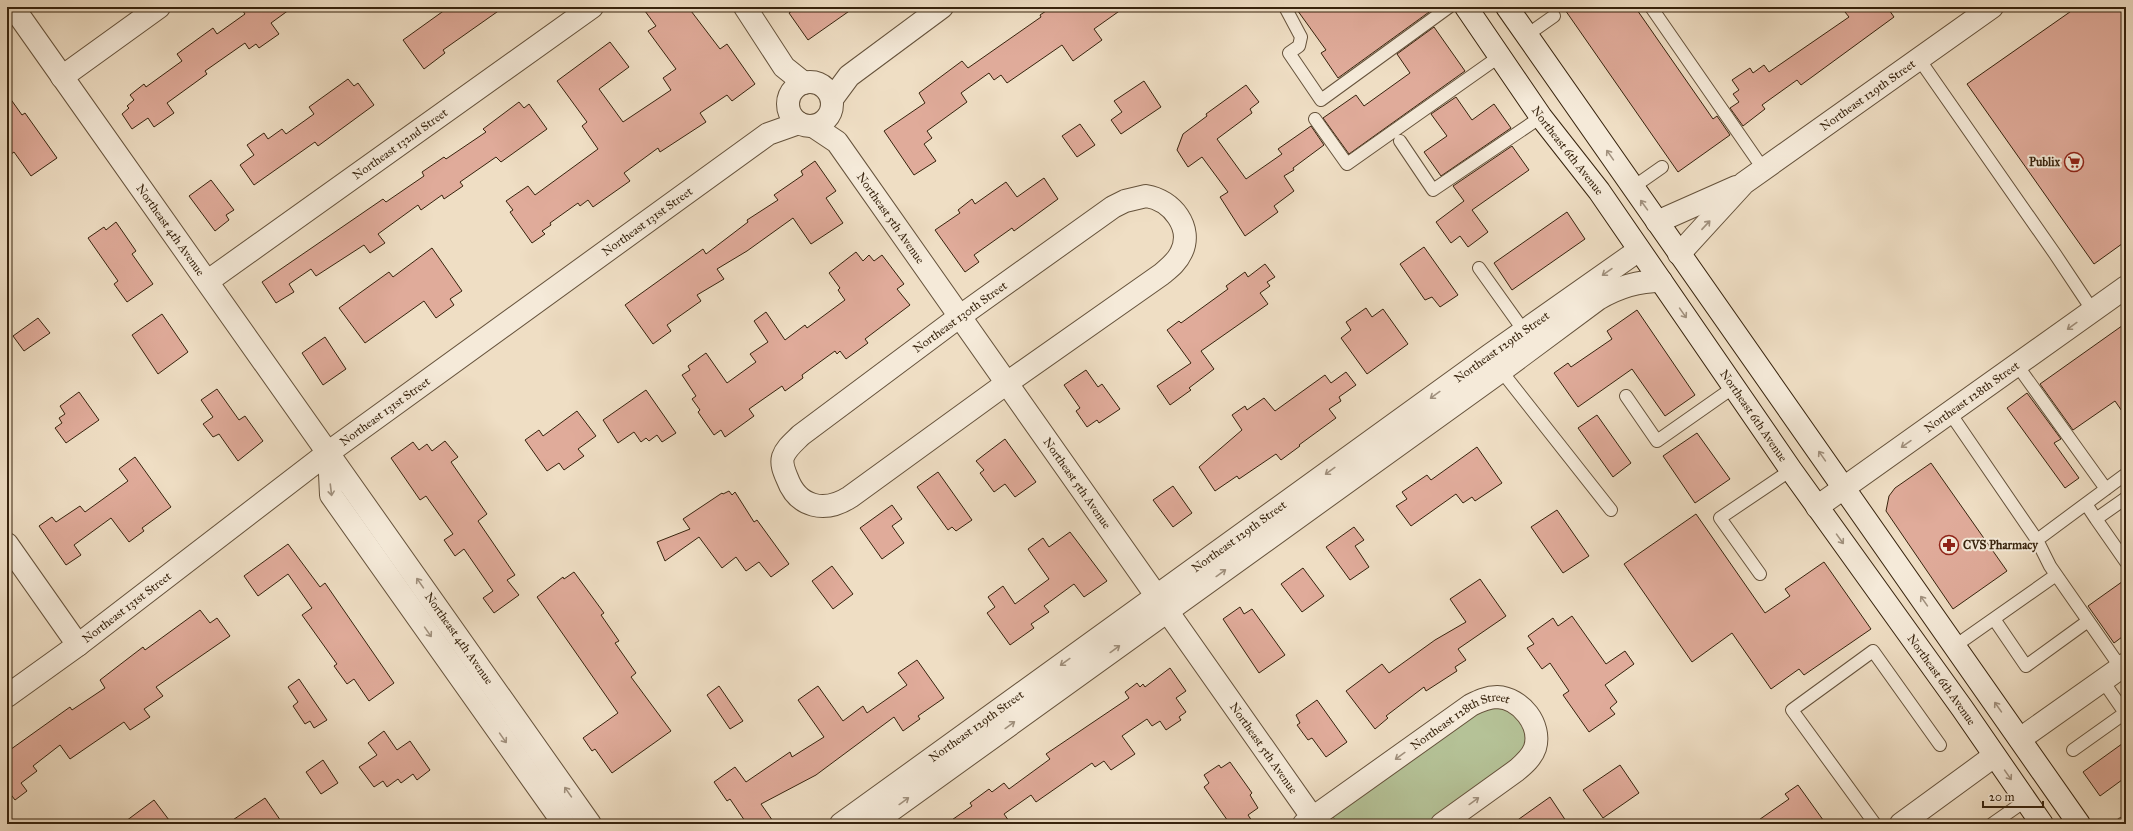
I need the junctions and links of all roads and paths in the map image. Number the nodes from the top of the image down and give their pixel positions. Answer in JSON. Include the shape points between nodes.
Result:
{"nodes":[{"id":1,"x":13,"y":7,"type":"edge"},
{"id":2,"x":159,"y":7,"type":"edge"},
{"id":3,"x":592,"y":7,"type":"edge"},
{"id":4,"x":745,"y":7,"type":"edge"},
{"id":5,"x":942,"y":7,"type":"edge"},
{"id":6,"x":1285,"y":7,"type":"edge"},
{"id":7,"x":1449,"y":7,"type":"edge"},
{"id":8,"x":1466,"y":7,"type":"edge"},
{"id":9,"x":1507,"y":7,"type":"edge"},
{"id":10,"x":1651,"y":7,"type":"edge"},
{"id":11,"x":1992,"y":7,"type":"edge"},
{"id":12,"x":1554,"y":16,"type":"dead end"},
{"id":13,"x":1527,"y":35,"type":"junction"},
{"id":14,"x":1500,"y":56,"type":"junction"},
{"id":15,"x":1919,"y":59,"type":"junction"},
{"id":16,"x":62,"y":78,"type":"junction"},
{"id":17,"x":809,"y":104,"type":"junction"},
{"id":18,"x":1541,"y":117,"type":"junction"},
{"id":19,"x":1315,"y":119,"type":"dead end"},
{"id":20,"x":1400,"y":141,"type":"dead end"},
{"id":21,"x":1662,"y":167,"type":"dead end"},
{"id":22,"x":1764,"y":170,"type":"junction"},
{"id":23,"x":1744,"y":184,"type":"junction"},
{"id":24,"x":1632,"y":188,"type":"junction"},
{"id":25,"x":1599,"y":191,"type":"junction"},
{"id":26,"x":1657,"y":222,"type":"junction"},
{"id":27,"x":1639,"y":250,"type":"junction"},
{"id":28,"x":1679,"y":254,"type":"junction"},
{"id":29,"x":1479,"y":268,"type":"dead end"},
{"id":30,"x":208,"y":281,"type":"junction"},
{"id":31,"x":1661,"y":281,"type":"junction"},
{"id":32,"x":2126,"y":287,"type":"edge"},
{"id":33,"x":1711,"y":299,"type":"junction"},
{"id":34,"x":2093,"y":311,"type":"junction"},
{"id":35,"x":959,"y":317,"type":"junction"},
{"id":36,"x":1524,"y":331,"type":"junction"},
{"id":37,"x":1496,"y":363,"type":"junction"},
{"id":38,"x":2017,"y":365,"type":"junction"},
{"id":39,"x":1007,"y":383,"type":"junction"},
{"id":40,"x":1734,"y":387,"type":"junction"},
{"id":41,"x":1626,"y":396,"type":"dead end"},
{"id":42,"x":1950,"y":413,"type":"junction"},
{"id":43,"x":329,"y":452,"type":"junction"},
{"id":44,"x":1791,"y":470,"type":"junction"},
{"id":45,"x":2126,"y":474,"type":"edge"},
{"id":46,"x":1844,"y":488,"type":"junction"},
{"id":47,"x":2106,"y":489,"type":"junction"},
{"id":48,"x":2126,"y":498,"type":"edge"},
{"id":49,"x":2086,"y":504,"type":"junction"},
{"id":50,"x":1817,"y":507,"type":"junction"},
{"id":51,"x":1611,"y":510,"type":"dead end"},
{"id":52,"x":2096,"y":519,"type":"junction"},
{"id":53,"x":2037,"y":540,"type":"junction"},
{"id":54,"x":7,"y":544,"type":"edge"},
{"id":55,"x":2126,"y":562,"type":"edge"},
{"id":56,"x":1760,"y":574,"type":"dead end"},
{"id":57,"x":2056,"y":575,"type":"junction"},
{"id":58,"x":1162,"y":604,"type":"junction"},
{"id":59,"x":1994,"y":619,"type":"junction"},
{"id":60,"x":2088,"y":621,"type":"junction"},
{"id":61,"x":78,"y":645,"type":"junction"},
{"id":62,"x":1955,"y":646,"type":"junction"},
{"id":63,"x":2123,"y":666,"type":"edge"},
{"id":64,"x":2103,"y":681,"type":"junction"},
{"id":65,"x":7,"y":696,"type":"edge"},
{"id":66,"x":1962,"y":708,"type":"junction"},
{"id":67,"x":2020,"y":740,"type":"junction"},
{"id":68,"x":1940,"y":745,"type":"dead end"},
{"id":69,"x":2073,"y":750,"type":"dead end"},
{"id":70,"x":1994,"y":756,"type":"junction"},
{"id":71,"x":2025,"y":801,"type":"junction"},
{"id":72,"x":1311,"y":822,"type":"edge"},
{"id":73,"x":2126,"y":822,"type":"edge"},
{"id":74,"x":564,"y":824,"type":"edge"},
{"id":75,"x":590,"y":824,"type":"edge"},
{"id":76,"x":841,"y":824,"type":"edge"},
{"id":77,"x":872,"y":824,"type":"edge"},
{"id":78,"x":1442,"y":824,"type":"edge"},
{"id":79,"x":1875,"y":824,"type":"edge"},
{"id":80,"x":1901,"y":824,"type":"edge"},
{"id":81,"x":1992,"y":824,"type":"edge"},
{"id":82,"x":2042,"y":824,"type":"edge"},
{"id":83,"x":2079,"y":824,"type":"edge"},
{"id":84,"x":2122,"y":824,"type":"edge"}],
"edges":[{"from":1,"to":16,"type":"street","name":"Northeast 4th Avenue"},
{"from":2,"to":16,"type":"street"},
{"from":3,"to":30,"type":"street","name":"Northeast 132nd Street"},
{"from":4,"to":17,"type":"street","name":"Northeast 5th Avenue"},
{"from":5,"to":17,"type":"street","name":"Northeast 131st Street"},
{"from":6,"to":7,"type":"lane","via":[[1301,37],[1299,46],[1289,53],[1321,100]]},
{"from":8,"to":14,"type":"street","name":"Northeast 6th Avenue"},
{"from":9,"to":13,"type":"street"},
{"from":10,"to":22,"type":"lane"},
{"from":11,"to":15,"type":"street","name":"Northeast 129th Street"},
{"from":12,"to":13,"type":"lane"},
{"from":24,"to":13,"type":"street","one_way":true},
{"from":14,"to":18,"type":"street","name":"Northeast 6th Avenue"},
{"from":14,"to":19,"type":"lane","via":[[1347,164]]},
{"from":15,"to":22,"type":"street","name":"Northeast 129th Street"},
{"from":15,"to":34,"type":"lane"},
{"from":16,"to":30,"type":"street","name":"Northeast 4th Avenue"},
{"from":17,"to":35,"type":"street","name":"Northeast 5th Avenue"},
{"from":17,"to":43,"type":"street","name":"Northeast 131st Street"},
{"from":18,"to":20,"type":"lane","via":[[1434,190]]},
{"from":18,"to":25,"type":"street","name":"Northeast 6th Avenue"},
{"from":21,"to":24,"type":"lane"},
{"from":22,"to":23,"type":"street","name":"Northeast 129th Street"},
{"from":23,"to":26,"type":"street","name":"Northeast 129th Street"},
{"from":28,"to":23,"type":"street","name":"Northeast 129th Street","one_way":true},
{"from":26,"to":24,"type":"street","one_way":true},
{"from":25,"to":27,"type":"street","name":"Northeast 6th Avenue"},
{"from":25,"to":28,"type":"street","via":[[1649,237]]},
{"from":26,"to":28,"type":"street"},
{"from":27,"to":31,"type":"street","name":"Northeast 6th Avenue"},
{"from":27,"to":33,"type":"street","via":[[1662,261]]},
{"from":27,"to":36,"type":"street","name":"Northeast 129th Street","one_way":true},
{"from":28,"to":33,"type":"street"},
{"from":29,"to":36,"type":"lane"},
{"from":30,"to":43,"type":"street","name":"Northeast 4th Avenue"},
{"from":31,"to":37,"type":"street","name":"Northeast 129th Street","via":[[1630,284],[1614,289]]},
{"from":31,"to":40,"type":"street","name":"Northeast 6th Avenue","one_way":true},
{"from":32,"to":34,"type":"street","name":"Northeast 128th Street"},
{"from":46,"to":33,"type":"street","one_way":true},
{"from":34,"to":38,"type":"street","name":"Northeast 128th Street","one_way":true},
{"from":35,"to":39,"type":"street","name":"Northeast 5th Avenue"},
{"from":35,"to":39,"type":"street","name":"Northeast 130th Street","via":[[790,445],[782,463],[793,490],[809,504],[830,506],[841,503]]},
{"from":35,"to":39,"type":"street","name":"Northeast 130th Street","via":[[1125,201],[1146,196],[1154,197],[1177,215],[1182,222],[1184,242],[1182,253],[1175,262],[1162,274]]},
{"from":36,"to":37,"type":"street","name":"Northeast 129th Street"},
{"from":37,"to":51,"type":"lane"},
{"from":37,"to":58,"type":"street","name":"Northeast 129th Street"},
{"from":38,"to":42,"type":"street","name":"Northeast 128th Street"},
{"from":38,"to":47,"type":"lane"},
{"from":39,"to":58,"type":"street","name":"Northeast 5th Avenue"},
{"from":40,"to":41,"type":"lane","via":[[1657,441]]},
{"from":40,"to":44,"type":"street","name":"Northeast 6th Avenue"},
{"from":42,"to":46,"type":"street","name":"Northeast 128th Street","one_way":true},
{"from":42,"to":53,"type":"lane"},
{"from":43,"to":61,"type":"street","name":"Northeast 131st Street"},
{"from":43,"to":74,"type":"street","name":"Northeast 4th Avenue","one_way":true,"via":[[330,495]]},
{"from":75,"to":43,"type":"street","name":"Northeast 4th Avenue","one_way":true},
{"from":44,"to":50,"type":"street","name":"Northeast 6th Avenue"},
{"from":44,"to":56,"type":"lane","via":[[1720,518]]},
{"from":45,"to":47,"type":"lane"},
{"from":46,"to":50,"type":"street","name":"Northeast 128th Street"},
{"from":62,"to":46,"type":"street","one_way":true},
{"from":47,"to":49,"type":"lane"},
{"from":48,"to":52,"type":"lane"},
{"from":49,"to":52,"type":"lane"},
{"from":49,"to":53,"type":"lane"},
{"from":50,"to":66,"type":"street","name":"Northeast 6th Avenue","one_way":true},
{"from":52,"to":55,"type":"lane"},
{"from":53,"to":57,"type":"lane"},
{"from":54,"to":61,"type":"street"},
{"from":57,"to":59,"type":"lane"},
{"from":57,"to":60,"type":"lane"},
{"from":58,"to":72,"type":"street","name":"Northeast 5th Avenue"},
{"from":58,"to":76,"type":"street","name":"Northeast 129th Street","one_way":true},
{"from":77,"to":58,"type":"street","name":"Northeast 129th Street","one_way":true},
{"from":59,"to":60,"type":"lane","via":[[2026,666]]},
{"from":59,"to":62,"type":"lane"},
{"from":60,"to":63,"type":"lane"},
{"from":61,"to":65,"type":"street","name":"Northeast 131st Street"},
{"from":67,"to":62,"type":"street","one_way":true},
{"from":63,"to":64,"type":"street"},
{"from":64,"to":67,"type":"street"},
{"from":64,"to":69,"type":"lane","via":[[2125,713]]},
{"from":66,"to":67,"type":"street","via":[[1999,732]]},
{"from":66,"to":70,"type":"street","name":"Northeast 6th Avenue"},
{"from":67,"to":83,"type":"street"},
{"from":68,"to":79,"type":"lane","via":[[1873,652],[1792,710]]},
{"from":70,"to":71,"type":"street","name":"Northeast 6th Avenue","one_way":true},
{"from":70,"to":80,"type":"street"},
{"from":71,"to":81,"type":"lane"},
{"from":71,"to":82,"type":"street","name":"Northeast 6th Avenue"},
{"from":78,"to":72,"type":"street","name":"Northeast 128th Street","one_way":true,"via":[[1517,770],[1535,749],[1535,729],[1530,718],[1521,706],[1510,699],[1484,698],[1471,705]]},
{"from":73,"to":84,"type":"lane"}]}
